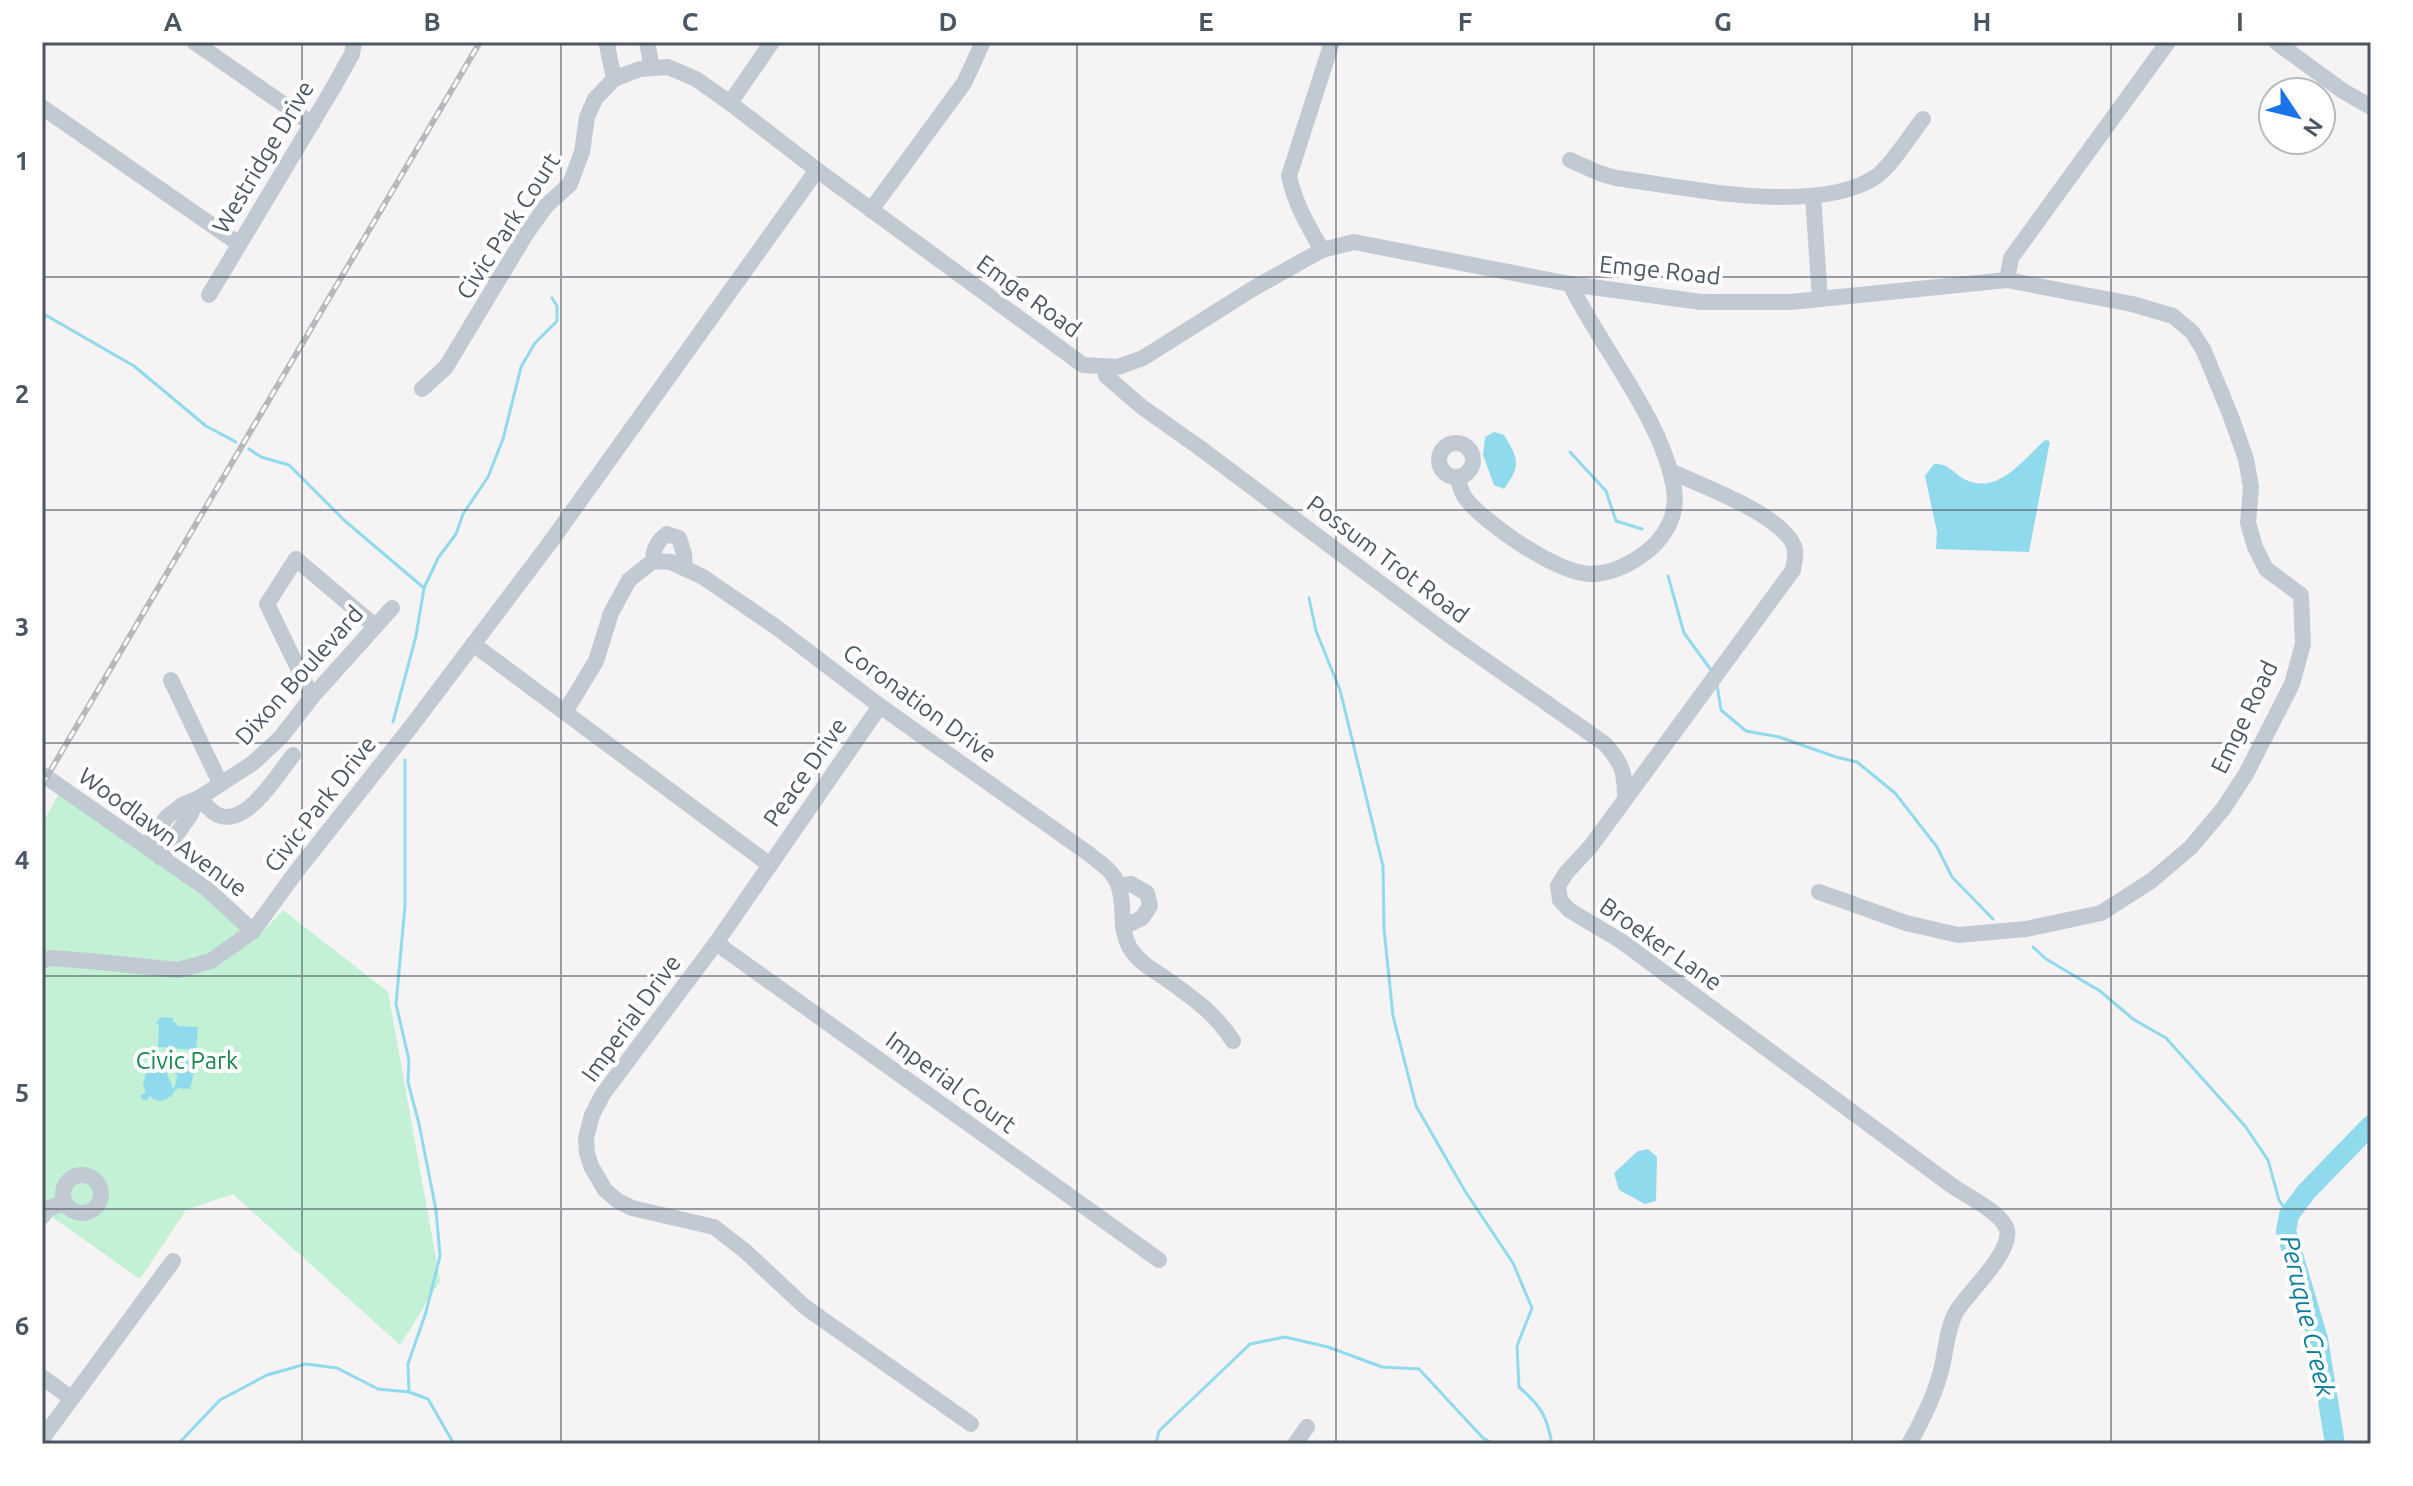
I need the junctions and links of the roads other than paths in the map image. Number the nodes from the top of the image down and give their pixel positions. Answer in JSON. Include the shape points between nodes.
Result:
{"nodes":[{"id":1,"x":194,"y":42,"type":"edge"},
{"id":2,"x":354,"y":42,"type":"edge"},
{"id":3,"x":610,"y":42,"type":"edge"},
{"id":4,"x":647,"y":42,"type":"edge"},
{"id":5,"x":772,"y":42,"type":"edge"},
{"id":6,"x":983,"y":42,"type":"edge"},
{"id":7,"x":1332,"y":42,"type":"edge"},
{"id":8,"x":2168,"y":42,"type":"edge"},
{"id":9,"x":2276,"y":42,"type":"edge"},
{"id":10,"x":652,"y":68,"type":"junction"},
{"id":11,"x":614,"y":79,"type":"junction"},
{"id":12,"x":730,"y":103,"type":"junction"},
{"id":13,"x":42,"y":107,"type":"edge"},
{"id":14,"x":2371,"y":107,"type":"edge"},
{"id":15,"x":1923,"y":119,"type":"dead end"},
{"id":16,"x":312,"y":124,"type":"junction"},
{"id":17,"x":1570,"y":160,"type":"dead end"},
{"id":18,"x":817,"y":170,"type":"junction"},
{"id":19,"x":1813,"y":196,"type":"junction"},
{"id":20,"x":871,"y":210,"type":"junction"},
{"id":21,"x":239,"y":244,"type":"junction"},
{"id":22,"x":1322,"y":250,"type":"junction"},
{"id":23,"x":2007,"y":280,"type":"junction"},
{"id":24,"x":1570,"y":284,"type":"junction"},
{"id":25,"x":209,"y":295,"type":"dead end"},
{"id":26,"x":1820,"y":299,"type":"junction"},
{"id":27,"x":1105,"y":367,"type":"junction"},
{"id":28,"x":422,"y":389,"type":"dead end"},
{"id":29,"x":1670,"y":471,"type":"junction"},
{"id":30,"x":1457,"y":477,"type":"dead end"},
{"id":31,"x":653,"y":561,"type":"junction"},
{"id":32,"x":685,"y":568,"type":"junction"},
{"id":33,"x":392,"y":608,"type":"dead end"},
{"id":34,"x":375,"y":626,"type":"junction"},
{"id":35,"x":473,"y":644,"type":"junction"},
{"id":36,"x":171,"y":680,"type":"dead end"},
{"id":37,"x":312,"y":697,"type":"junction"},
{"id":38,"x":880,"y":706,"type":"junction"},
{"id":39,"x":565,"y":712,"type":"junction"},
{"id":40,"x":293,"y":755,"type":"dead end"},
{"id":41,"x":42,"y":774,"type":"edge"},
{"id":42,"x":220,"y":783,"type":"junction"},
{"id":43,"x":199,"y":798,"type":"junction"},
{"id":44,"x":1625,"y":798,"type":"junction"},
{"id":45,"x":146,"y":846,"type":"junction"},
{"id":46,"x":160,"y":857,"type":"junction"},
{"id":47,"x":770,"y":865,"type":"junction"},
{"id":48,"x":1119,"y":886,"type":"junction"},
{"id":49,"x":1819,"y":892,"type":"dead end"},
{"id":50,"x":1123,"y":927,"type":"junction"},
{"id":51,"x":253,"y":931,"type":"junction"},
{"id":52,"x":716,"y":943,"type":"junction"},
{"id":53,"x":42,"y":961,"type":"edge"},
{"id":54,"x":1233,"y":1041,"type":"dead end"},
{"id":55,"x":65,"y":1202,"type":"dead end"},
{"id":56,"x":42,"y":1217,"type":"edge"},
{"id":57,"x":1159,"y":1260,"type":"dead end"},
{"id":58,"x":173,"y":1261,"type":"dead end"},
{"id":59,"x":42,"y":1377,"type":"edge"},
{"id":60,"x":71,"y":1398,"type":"junction"},
{"id":61,"x":971,"y":1424,"type":"dead end"},
{"id":62,"x":1307,"y":1427,"type":"dead end"},
{"id":63,"x":42,"y":1439,"type":"edge"},
{"id":64,"x":1295,"y":1444,"type":"edge"},
{"id":65,"x":1909,"y":1444,"type":"edge"}],
"edges":[{"from":1,"to":16,"type":"street"},
{"from":2,"to":16,"type":"street","name":"Westridge Drive"},
{"from":3,"to":11,"type":"street"},
{"from":4,"to":10,"type":"street"},
{"from":5,"to":12,"type":"street"},
{"from":6,"to":20,"type":"street","via":[[964,83]]},
{"from":7,"to":22,"type":"street","via":[[1289,176],[1301,215]]},
{"from":8,"to":23,"type":"street","via":[[2011,258]]},
{"from":9,"to":14,"type":"street"},
{"from":10,"to":11,"type":"street"},
{"from":10,"to":12,"type":"street","via":[[668,67],[696,79]]},
{"from":11,"to":28,"type":"street","name":"Civic Park Court","via":[[587,117],[570,184],[526,234],[446,367]]},
{"from":12,"to":18,"type":"street"},
{"from":13,"to":21,"type":"street"},
{"from":15,"to":19,"type":"street","via":[[1880,174],[1861,186]]},
{"from":16,"to":21,"type":"street","name":"Westridge Drive"},
{"from":17,"to":19,"type":"street","via":[[1616,178],[1767,197]]},
{"from":18,"to":20,"type":"street","name":"Emge Road"},
{"from":18,"to":35,"type":"street"},
{"from":19,"to":26,"type":"street"},
{"from":20,"to":27,"type":"street","name":"Emge Road","via":[[1083,365]]},
{"from":21,"to":25,"type":"street","name":"Westridge Drive"},
{"from":22,"to":24,"type":"street","name":"Emge Road","via":[[1354,242],[1376,245]]},
{"from":22,"to":27,"type":"street","name":"Emge Road","via":[[1143,358]]},
{"from":23,"to":26,"type":"street","name":"Emge Road"},
{"from":23,"to":49,"type":"street","name":"Emge Road","via":[[2132,304],[2173,316],[2192,332],[2246,459],[2251,487],[2248,523],[2255,547],[2266,569],[2301,595],[2303,644],[2292,684],[2223,809],[2191,847],[2101,913],[2026,929],[1958,935]]},
{"from":24,"to":26,"type":"street","name":"Emge Road","via":[[1701,302]]},
{"from":24,"to":29,"type":"street","via":[[1651,423]]},
{"from":27,"to":44,"type":"street","name":"Possum Trot Road","via":[[1106,376],[1142,407],[1605,744],[1622,767]]},
{"from":29,"to":30,"type":"street","via":[[1675,493],[1669,527],[1639,558],[1602,573],[1576,572],[1539,555],[1468,502]]},
{"from":29,"to":44,"type":"street","name":"Broeker Lane","via":[[1769,517],[1796,549],[1793,570]]},
{"from":31,"to":32,"type":"street","name":"Coronation Drive"},
{"from":31,"to":32,"type":"street","via":[[658,540],[667,534],[679,538]]},
{"from":31,"to":39,"type":"street","via":[[629,580],[611,613],[596,661]]},
{"from":32,"to":38,"type":"street","name":"Coronation Drive","via":[[776,627]]},
{"from":33,"to":34,"type":"street","name":"Dixon Boulevard"},
{"from":34,"to":37,"type":"street","name":"Dixon Boulevard"},
{"from":34,"to":37,"type":"street","via":[[296,559],[267,604]]},
{"from":35,"to":39,"type":"street"},
{"from":35,"to":51,"type":"street","name":"Civic Park Drive"},
{"from":36,"to":42,"type":"street"},
{"from":37,"to":42,"type":"street","name":"Dixon Boulevard","via":[[281,737]]},
{"from":38,"to":47,"type":"street","name":"Peace Drive"},
{"from":38,"to":48,"type":"street","name":"Coronation Drive","via":[[1089,854]]},
{"from":39,"to":47,"type":"street"},
{"from":40,"to":43,"type":"street","via":[[247,811],[231,818],[216,815]]},
{"from":41,"to":45,"type":"street","name":"Woodlawn Avenue"},
{"from":42,"to":43,"type":"street","name":"Dixon Boulevard"},
{"from":43,"to":45,"type":"street","name":"Dixon Boulevard","via":[[167,817]]},
{"from":43,"to":46,"type":"street","name":"Dixon Boulevard"},
{"from":44,"to":65,"type":"street","name":"Broeker Lane","via":[[1566,873],[1558,886],[1560,900],[1998,1216],[2007,1231],[2000,1254],[1956,1313],[1933,1394]]},
{"from":45,"to":46,"type":"street","name":"Woodlawn Avenue"},
{"from":46,"to":51,"type":"street","name":"Woodlawn Avenue","via":[[207,889]]},
{"from":47,"to":52,"type":"street","name":"Imperial Drive"},
{"from":48,"to":50,"type":"street"},
{"from":48,"to":50,"type":"street","name":"Coronation Drive","via":[[1131,884],[1147,893],[1150,906],[1142,918]]},
{"from":50,"to":54,"type":"street","via":[[1123,936],[1140,961],[1204,1006]]},
{"from":51,"to":53,"type":"street","name":"Civic Park Drive","via":[[211,961],[178,970]]},
{"from":52,"to":57,"type":"street","name":"Imperial Court"},
{"from":52,"to":61,"type":"street","name":"Imperial Drive","via":[[598,1104],[586,1138],[597,1179],[611,1196],[632,1208],[714,1227],[805,1307]]},
{"from":55,"to":56,"type":"street"},
{"from":58,"to":60,"type":"street"},
{"from":59,"to":60,"type":"street"},
{"from":60,"to":63,"type":"street"},
{"from":62,"to":64,"type":"street"}]}
